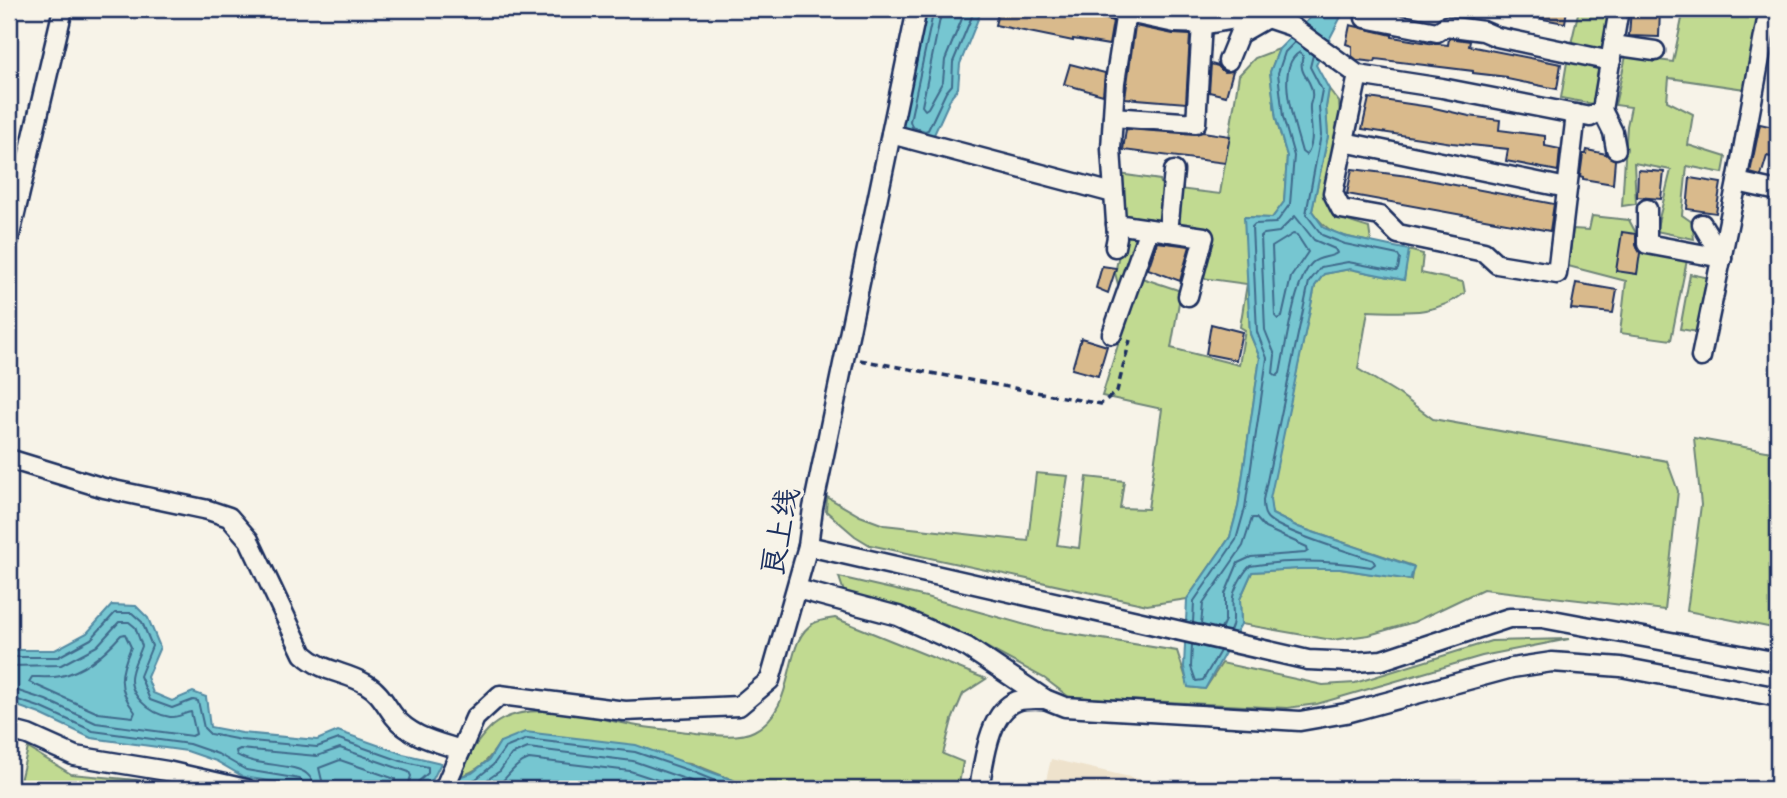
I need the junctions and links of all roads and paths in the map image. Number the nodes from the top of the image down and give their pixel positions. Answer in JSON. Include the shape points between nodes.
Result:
{"nodes":[{"id":1,"x":63,"y":9,"type":"edge"},
{"id":2,"x":917,"y":9,"type":"edge"},
{"id":3,"x":1619,"y":9,"type":"edge"},
{"id":4,"x":1769,"y":9,"type":"edge"},
{"id":5,"x":1117,"y":10,"type":"edge"},
{"id":6,"x":1267,"y":18,"type":"junction"},
{"id":7,"x":1365,"y":18,"type":"dead end"},
{"id":8,"x":1202,"y":23,"type":"junction"},
{"id":9,"x":1655,"y":51,"type":"dead end"},
{"id":10,"x":1612,"y":53,"type":"junction"},
{"id":11,"x":1228,"y":61,"type":"dead end"},
{"id":12,"x":1358,"y":75,"type":"junction"},
{"id":13,"x":1602,"y":110,"type":"junction"},
{"id":14,"x":1576,"y":114,"type":"junction"},
{"id":15,"x":1113,"y":117,"type":"junction"},
{"id":16,"x":891,"y":134,"type":"junction"},
{"id":17,"x":1344,"y":142,"type":"junction"},
{"id":18,"x":1616,"y":149,"type":"dead end"},
{"id":19,"x":1174,"y":171,"type":"dead end"},
{"id":20,"x":1737,"y":182,"type":"junction"},
{"id":21,"x":1567,"y":188,"type":"junction"},
{"id":22,"x":1778,"y":191,"type":"edge"},
{"id":23,"x":1113,"y":193,"type":"junction"},
{"id":24,"x":1647,"y":209,"type":"dead end"},
{"id":25,"x":1116,"y":224,"type":"junction"},
{"id":26,"x":1702,"y":224,"type":"dead end"},
{"id":27,"x":1149,"y":229,"type":"junction"},
{"id":28,"x":1168,"y":232,"type":"junction"},
{"id":29,"x":9,"y":239,"type":"edge"},
{"id":30,"x":1115,"y":247,"type":"dead end"},
{"id":31,"x":1722,"y":258,"type":"junction"},
{"id":32,"x":1188,"y":296,"type":"dead end"},
{"id":33,"x":1112,"y":334,"type":"joint"},
{"id":34,"x":1702,"y":357,"type":"dead end"},
{"id":35,"x":844,"y":358,"type":"junction"},
{"id":36,"x":9,"y":459,"type":"edge"},
{"id":37,"x":808,"y":546,"type":"junction"},
{"id":38,"x":797,"y":589,"type":"junction"},
{"id":39,"x":1778,"y":662,"type":"edge"},
{"id":40,"x":1778,"y":697,"type":"edge"},
{"id":41,"x":1045,"y":699,"type":"junction"},
{"id":42,"x":9,"y":730,"type":"edge"},
{"id":43,"x":461,"y":750,"type":"junction"},
{"id":44,"x":246,"y":789,"type":"edge"},
{"id":45,"x":444,"y":789,"type":"edge"},
{"id":46,"x":979,"y":789,"type":"edge"}],
"edges":[{"from":1,"to":29,"type":"street"},
{"from":2,"to":16,"type":"street","name":"良上线"},
{"from":3,"to":10,"type":"street"},
{"from":4,"to":20,"type":"street"},
{"from":5,"to":8,"type":"street","via":[[1175,23]]},
{"from":5,"to":15,"type":"street"},
{"from":6,"to":8,"type":"street"},
{"from":6,"to":11,"type":"street","via":[[1239,34]]},
{"from":6,"to":12,"type":"street","via":[[1291,26]]},
{"from":7,"to":10,"type":"street","via":[[1437,32],[1446,26]]},
{"from":8,"to":15,"type":"street","via":[[1196,122]]},
{"from":9,"to":10,"type":"street"},
{"from":10,"to":13,"type":"street"},
{"from":12,"to":14,"type":"street"},
{"from":12,"to":17,"type":"street"},
{"from":13,"to":14,"type":"street","via":[[1590,117]]},
{"from":13,"to":18,"type":"street"},
{"from":14,"to":21,"type":"street"},
{"from":15,"to":23,"type":"street"},
{"from":16,"to":23,"type":"street"},
{"from":16,"to":35,"type":"street","name":"良上线"},
{"from":17,"to":21,"type":"street"},
{"from":17,"to":21,"type":"street","via":[[1333,193],[1341,209],[1380,216],[1398,234],[1484,251],[1497,264],[1557,274]]},
{"from":19,"to":28,"type":"street"},
{"from":20,"to":22,"type":"street"},
{"from":20,"to":31,"type":"street"},
{"from":23,"to":25,"type":"street"},
{"from":24,"to":31,"type":"street","via":[[1647,244]]},
{"from":25,"to":27,"type":"street"},
{"from":25,"to":30,"type":"street"},
{"from":26,"to":31,"type":"street"},
{"from":27,"to":28,"type":"street"},
{"from":27,"to":33,"type":"street"},
{"from":28,"to":32,"type":"street","via":[[1204,237]]},
{"from":31,"to":34,"type":"street"},
{"from":33,"to":35,"type":"path","via":[[1130,337],[1117,391],[1101,404]]},
{"from":35,"to":37,"type":"street","name":"良上线"},
{"from":36,"to":43,"type":"street","via":[[104,488],[229,517],[249,540],[303,654],[315,665],[365,683],[381,695],[407,729]]},
{"from":37,"to":38,"type":"street","name":"良上线"},
{"from":37,"to":39,"type":"street","via":[[1308,660],[1382,660],[1509,618],[1542,618]]},
{"from":38,"to":41,"type":"street","via":[[898,616],[967,647]]},
{"from":38,"to":43,"type":"street","name":"良上线","via":[[770,680],[739,706],[625,711],[500,695],[475,718]]},
{"from":40,"to":41,"type":"street","via":[[1621,667],[1552,662],[1300,721],[1065,707]]},
{"from":41,"to":46,"type":"street","via":[[1016,701],[998,717],[987,743]]},
{"from":42,"to":44,"type":"street","via":[[75,756]]},
{"from":43,"to":45,"type":"street","name":"良上线"}]}
